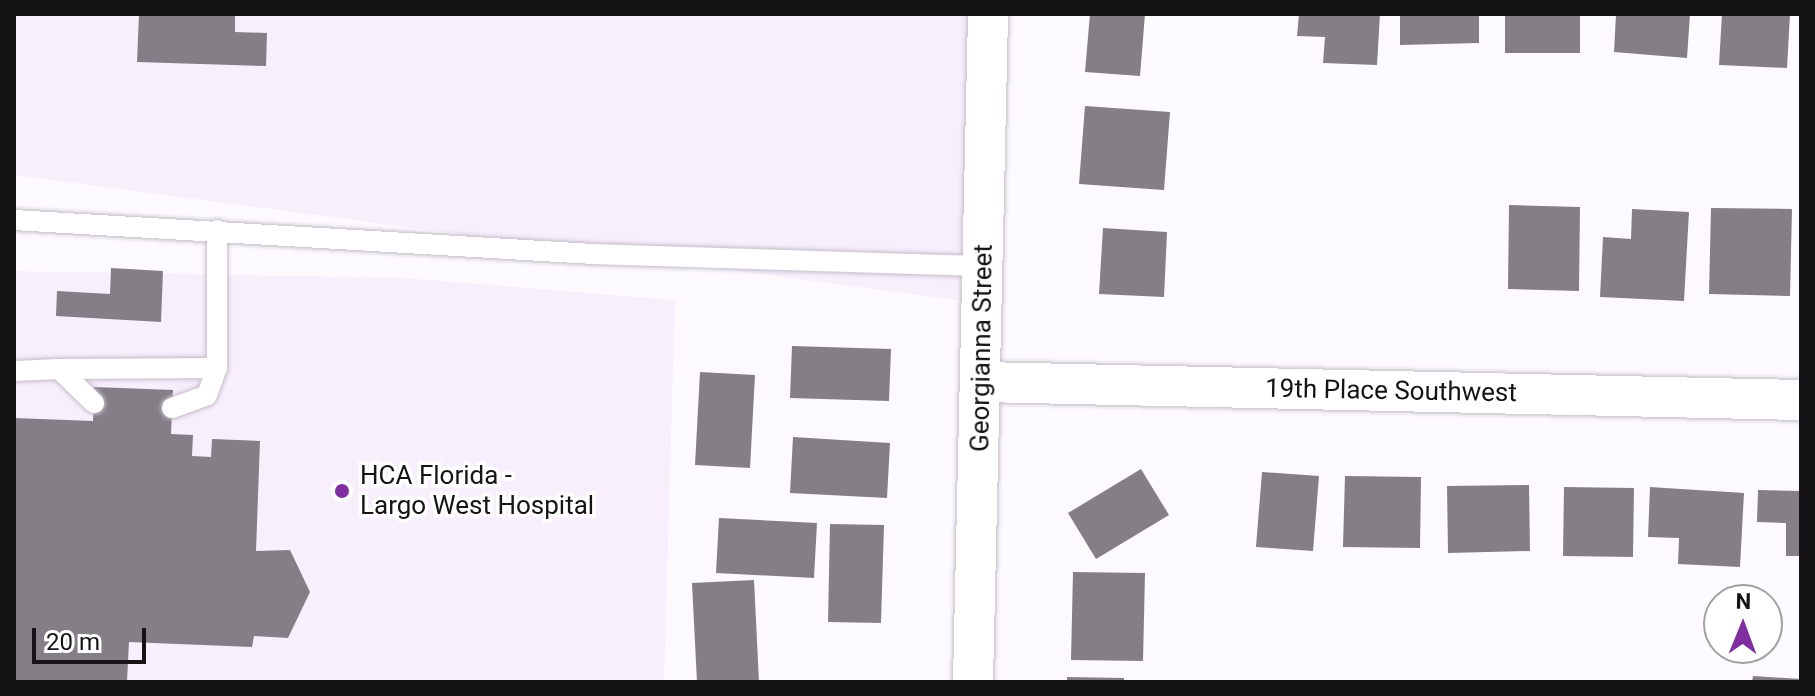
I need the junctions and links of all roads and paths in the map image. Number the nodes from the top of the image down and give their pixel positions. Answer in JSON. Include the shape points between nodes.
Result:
{"nodes":[{"id":1,"x":988,"y":14,"type":"edge"},
{"id":2,"x":14,"y":220,"type":"edge"},
{"id":3,"x":217,"y":230,"type":"junction"},
{"id":4,"x":984,"y":266,"type":"junction"},
{"id":5,"x":217,"y":368,"type":"junction"},
{"id":6,"x":59,"y":369,"type":"junction"},
{"id":7,"x":14,"y":371,"type":"edge"},
{"id":8,"x":982,"y":382,"type":"junction"},
{"id":9,"x":1801,"y":400,"type":"edge"},
{"id":10,"x":94,"y":403,"type":"dead end"},
{"id":11,"x":172,"y":408,"type":"dead end"},
{"id":12,"x":973,"y":682,"type":"edge"}],
"edges":[{"from":1,"to":4,"type":"street","name":"Georgianna Street"},
{"from":2,"to":3,"type":"lane"},
{"from":3,"to":4,"type":"lane","via":[[593,254]]},
{"from":3,"to":5,"type":"lane"},
{"from":4,"to":8,"type":"street","name":"Georgianna Street"},
{"from":5,"to":6,"type":"lane"},
{"from":5,"to":11,"type":"lane","via":[[207,395]]},
{"from":6,"to":7,"type":"lane"},
{"from":6,"to":10,"type":"lane"},
{"from":8,"to":9,"type":"street","name":"19th Place Southwest"},
{"from":8,"to":12,"type":"street","name":"Georgianna Street"}]}
